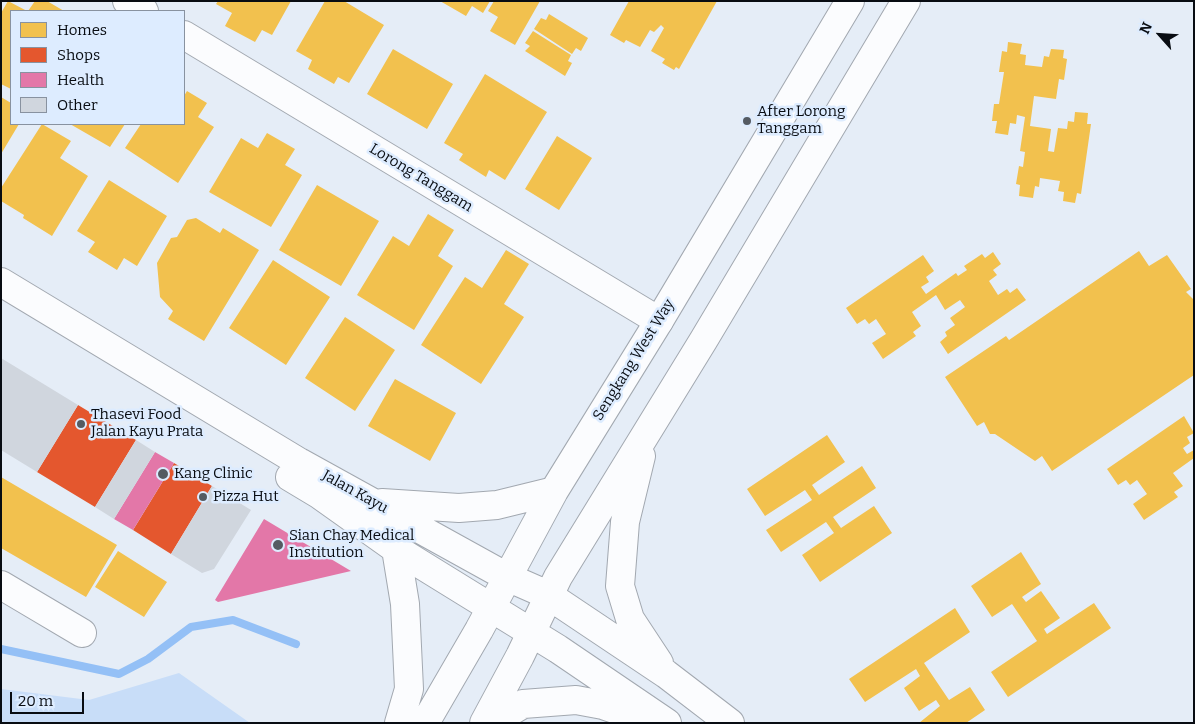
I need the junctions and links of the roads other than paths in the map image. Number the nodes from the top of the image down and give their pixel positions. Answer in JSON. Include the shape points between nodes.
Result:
{"nodes":[{"id":1,"x":127,"y":1,"type":"edge"},
{"id":2,"x":850,"y":1,"type":"edge"},
{"id":3,"x":906,"y":1,"type":"edge"},
{"id":4,"x":142,"y":10,"type":"edge"},
{"id":5,"x":185,"y":36,"type":"edge"},
{"id":6,"x":1,"y":282,"type":"edge"},
{"id":7,"x":1,"y":303,"type":"edge"},
{"id":8,"x":659,"y":321,"type":"junction"},
{"id":9,"x":646,"y":432,"type":"junction"},
{"id":10,"x":554,"y":491,"type":"junction"},
{"id":11,"x":373,"y":502,"type":"junction"},
{"id":12,"x":396,"y":549,"type":"junction"},
{"id":13,"x":507,"y":578,"type":"junction"},
{"id":14,"x":1,"y":585,"type":"edge"},
{"id":15,"x":548,"y":595,"type":"junction"},
{"id":16,"x":491,"y":608,"type":"junction"},
{"id":17,"x":532,"y":632,"type":"junction"},
{"id":18,"x":82,"y":633,"type":"dead end"},
{"id":19,"x":666,"y":674,"type":"junction"},
{"id":20,"x":399,"y":723,"type":"edge"},
{"id":21,"x":425,"y":723,"type":"edge"},
{"id":22,"x":484,"y":723,"type":"edge"},
{"id":23,"x":491,"y":723,"type":"edge"},
{"id":24,"x":654,"y":723,"type":"edge"},
{"id":25,"x":667,"y":723,"type":"edge"},
{"id":26,"x":730,"y":723,"type":"edge"}],
"edges":[{"from":1,"to":4,"type":"main road"},
{"from":2,"to":8,"type":"main road","name":"Sengkang West Way"},
{"from":3,"to":9,"type":"main road"},
{"from":5,"to":8,"type":"main road","name":"Lorong Tanggam"},
{"from":6,"to":11,"type":"main road","name":"Jalan Kayu","via":[[299,462]]},
{"from":7,"to":12,"type":"main road","name":"Jalan Kayu","via":[[320,495]]},
{"from":8,"to":10,"type":"main road","name":"Sengkang West Way"},
{"from":9,"to":15,"type":"main road"},
{"from":9,"to":19,"type":"main road","via":[[625,522],[620,586],[630,619]]},
{"from":10,"to":11,"type":"main road","via":[[497,504],[459,508]]},
{"from":10,"to":13,"type":"main road","name":"Sengkang West Way"},
{"from":11,"to":13,"type":"main road","name":"Jalan Kayu"},
{"from":12,"to":16,"type":"main road","name":"Jalan Kayu"},
{"from":12,"to":20,"type":"main road","via":[[406,604],[409,689]]},
{"from":13,"to":15,"type":"main road","name":"Jalan Kayu"},
{"from":13,"to":16,"type":"main road","name":"Sengkang West Way"},
{"from":14,"to":18,"type":"main road"},
{"from":15,"to":17,"type":"main road"},
{"from":15,"to":19,"type":"main road","name":"Jalan Kayu"},
{"from":16,"to":17,"type":"main road","name":"Jalan Kayu"},
{"from":16,"to":21,"type":"main road","name":"Sengkang West Way"},
{"from":17,"to":22,"type":"main road"},
{"from":17,"to":25,"type":"main road","name":"Jalan Kayu"},
{"from":19,"to":26,"type":"main road","name":"Jalan Kayu"},
{"from":23,"to":24,"type":"main road","via":[[523,704],[576,700],[603,705]]}]}
